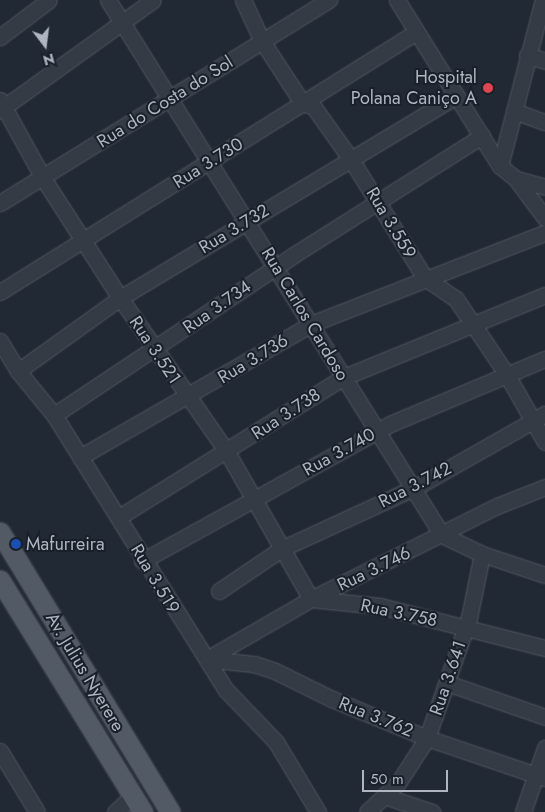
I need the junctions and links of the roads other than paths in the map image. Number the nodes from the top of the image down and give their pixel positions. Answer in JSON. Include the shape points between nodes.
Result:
{"nodes":[{"id":1,"x":49,"y":0,"type":"edge"},
{"id":2,"x":108,"y":0,"type":"edge"},
{"id":3,"x":153,"y":0,"type":"edge"},
{"id":4,"x":243,"y":0,"type":"edge"},
{"id":5,"x":330,"y":0,"type":"edge"},
{"id":6,"x":397,"y":0,"type":"edge"},
{"id":7,"x":544,"y":0,"type":"edge"},
{"id":8,"x":123,"y":24,"type":"junction"},
{"id":9,"x":416,"y":32,"type":"junction"},
{"id":10,"x":0,"y":37,"type":"edge"},
{"id":11,"x":262,"y":41,"type":"junction"},
{"id":12,"x":527,"y":55,"type":"junction"},
{"id":13,"x":545,"y":61,"type":"edge"},
{"id":14,"x":456,"y":96,"type":"junction"},
{"id":15,"x":171,"y":98,"type":"junction"},
{"id":16,"x":303,"y":104,"type":"junction"},
{"id":17,"x":1,"y":106,"type":"edge"},
{"id":18,"x":514,"y":111,"type":"junction"},
{"id":19,"x":545,"y":122,"type":"edge"},
{"id":20,"x":482,"y":136,"type":"junction"},
{"id":21,"x":350,"y":158,"type":"junction"},
{"id":22,"x":211,"y":161,"type":"junction"},
{"id":23,"x":500,"y":166,"type":"junction"},
{"id":24,"x":43,"y":178,"type":"junction"},
{"id":25,"x":516,"y":179,"type":"junction"},
{"id":26,"x":545,"y":187,"type":"edge"},
{"id":27,"x":380,"y":200,"type":"junction"},
{"id":28,"x":0,"y":203,"type":"edge"},
{"id":29,"x":545,"y":218,"type":"edge"},
{"id":30,"x":249,"y":220,"type":"junction"},
{"id":31,"x":545,"y":233,"type":"edge"},
{"id":32,"x":84,"y":240,"type":"junction"},
{"id":33,"x":276,"y":266,"type":"junction"},
{"id":34,"x":425,"y":278,"type":"junction"},
{"id":35,"x":0,"y":292,"type":"edge"},
{"id":36,"x":545,"y":295,"type":"edge"},
{"id":37,"x":120,"y":298,"type":"junction"},
{"id":38,"x":311,"y":324,"type":"junction"},
{"id":39,"x":471,"y":326,"type":"junction"},
{"id":40,"x":0,"y":341,"type":"edge"},
{"id":41,"x":158,"y":348,"type":"junction"},
{"id":42,"x":545,"y":359,"type":"edge"},
{"id":43,"x":18,"y":371,"type":"junction"},
{"id":44,"x":507,"y":375,"type":"junction"},
{"id":45,"x":344,"y":377,"type":"junction"},
{"id":46,"x":186,"y":398,"type":"junction"},
{"id":47,"x":545,"y":414,"type":"edge"},
{"id":48,"x":54,"y":415,"type":"junction"},
{"id":49,"x":530,"y":421,"type":"junction"},
{"id":50,"x":376,"y":431,"type":"junction"},
{"id":51,"x":545,"y":442,"type":"edge"},
{"id":52,"x":226,"y":452,"type":"junction"},
{"id":53,"x":80,"y":457,"type":"junction"},
{"id":54,"x":545,"y":487,"type":"edge"},
{"id":55,"x":411,"y":489,"type":"junction"},
{"id":56,"x":523,"y":496,"type":"junction"},
{"id":57,"x":545,"y":498,"type":"edge"},
{"id":58,"x":254,"y":499,"type":"junction"},
{"id":59,"x":119,"y":517,"type":"junction"},
{"id":60,"x":0,"y":532,"type":"edge"},
{"id":61,"x":442,"y":535,"type":"junction"},
{"id":62,"x":281,"y":549,"type":"junction"},
{"id":63,"x":482,"y":554,"type":"junction"},
{"id":64,"x":142,"y":562,"type":"junction"},
{"id":65,"x":545,"y":575,"type":"edge"},
{"id":66,"x":0,"y":580,"type":"edge"},
{"id":67,"x":219,"y":591,"type":"dead end"},
{"id":68,"x":310,"y":599,"type":"junction"},
{"id":69,"x":466,"y":627,"type":"junction"},
{"id":70,"x":545,"y":648,"type":"edge"},
{"id":71,"x":207,"y":659,"type":"junction"},
{"id":72,"x":447,"y":682,"type":"junction"},
{"id":73,"x":545,"y":717,"type":"edge"},
{"id":74,"x":427,"y":738,"type":"junction"},
{"id":75,"x":545,"y":748,"type":"edge"},
{"id":76,"x":0,"y":751,"type":"edge"},
{"id":77,"x":138,"y":759,"type":"junction"},
{"id":78,"x":119,"y":772,"type":"junction"},
{"id":79,"x":540,"y":777,"type":"edge"},
{"id":80,"x":133,"y":796,"type":"junction"},
{"id":81,"x":384,"y":796,"type":"junction"},
{"id":82,"x":38,"y":812,"type":"edge"},
{"id":83,"x":115,"y":812,"type":"edge"},
{"id":84,"x":143,"y":812,"type":"edge"},
{"id":85,"x":170,"y":812,"type":"edge"},
{"id":86,"x":318,"y":812,"type":"edge"},
{"id":87,"x":367,"y":812,"type":"edge"},
{"id":88,"x":432,"y":812,"type":"edge"},
{"id":89,"x":523,"y":812,"type":"edge"}],
"edges":[{"from":1,"to":10,"type":"street"},
{"from":2,"to":8,"type":"street","name":"Rua Carlos Cardoso"},
{"from":3,"to":8,"type":"street"},
{"from":4,"to":11,"type":"street","name":"Rua 3.559"},
{"from":5,"to":11,"type":"street","name":"Rua do Costa do Sol"},
{"from":6,"to":9,"type":"street"},
{"from":7,"to":12,"type":"street"},
{"from":8,"to":15,"type":"street","name":"Rua Carlos Cardoso"},
{"from":8,"to":17,"type":"street"},
{"from":9,"to":14,"type":"street"},
{"from":9,"to":16,"type":"street","name":"Rua 3.730"},
{"from":11,"to":15,"type":"street","name":"Rua do Costa do Sol"},
{"from":11,"to":16,"type":"street","name":"Rua 3.559"},
{"from":12,"to":13,"type":"street"},
{"from":12,"to":18,"type":"street"},
{"from":14,"to":20,"type":"street"},
{"from":14,"to":21,"type":"street","name":"Rua 3.732"},
{"from":15,"to":22,"type":"street","name":"Rua Carlos Cardoso"},
{"from":15,"to":24,"type":"street","name":"Rua do Costa do Sol"},
{"from":16,"to":21,"type":"street","name":"Rua 3.559","via":[[313,106]]},
{"from":16,"to":22,"type":"street","name":"Rua 3.730"},
{"from":17,"to":24,"type":"street","name":"Rua 3.521"},
{"from":18,"to":19,"type":"street"},
{"from":18,"to":23,"type":"street"},
{"from":20,"to":23,"type":"street"},
{"from":20,"to":27,"type":"street","name":"Rua 3.734","via":[[431,171]]},
{"from":21,"to":27,"type":"street","name":"Rua 3.559"},
{"from":21,"to":30,"type":"street","name":"Rua 3.732"},
{"from":22,"to":30,"type":"street","name":"Rua Carlos Cardoso"},
{"from":22,"to":32,"type":"street","name":"Rua 3.730"},
{"from":23,"to":25,"type":"street"},
{"from":24,"to":28,"type":"street","name":"Rua do Costa do Sol"},
{"from":24,"to":32,"type":"street","name":"Rua 3.521"},
{"from":25,"to":26,"type":"street"},
{"from":25,"to":29,"type":"street"},
{"from":27,"to":33,"type":"street","name":"Rua 3.734"},
{"from":27,"to":34,"type":"street","name":"Rua 3.559"},
{"from":30,"to":33,"type":"street","name":"Rua Carlos Cardoso"},
{"from":30,"to":37,"type":"street","name":"Rua 3.732"},
{"from":31,"to":34,"type":"street","name":"Rua 3.736"},
{"from":32,"to":35,"type":"street","name":"Rua 3.730"},
{"from":32,"to":37,"type":"street","name":"Rua 3.521"},
{"from":33,"to":38,"type":"street","name":"Rua Carlos Cardoso"},
{"from":33,"to":41,"type":"street","name":"Rua 3.734"},
{"from":34,"to":38,"type":"street","name":"Rua 3.736"},
{"from":34,"to":39,"type":"street","name":"Rua 3.559","via":[[456,300]]},
{"from":36,"to":39,"type":"street","name":"Rua 3.738"},
{"from":37,"to":41,"type":"street","name":"Rua 3.521"},
{"from":37,"to":43,"type":"street","name":"Rua 3.732"},
{"from":38,"to":45,"type":"street","name":"Rua Carlos Cardoso"},
{"from":38,"to":46,"type":"street","name":"Rua 3.736"},
{"from":39,"to":44,"type":"street","name":"Rua 3.559"},
{"from":39,"to":45,"type":"street","name":"Rua 3.738"},
{"from":40,"to":43,"type":"street","name":"Rua 3.519"},
{"from":41,"to":46,"type":"street","name":"Rua 3.521"},
{"from":41,"to":48,"type":"street","name":"Rua 3.734"},
{"from":42,"to":44,"type":"street","name":"Rua 3.740"},
{"from":43,"to":48,"type":"street","name":"Rua 3.519"},
{"from":44,"to":49,"type":"street","name":"Rua 3.559"},
{"from":44,"to":50,"type":"street","name":"Rua 3.740"},
{"from":45,"to":50,"type":"street","name":"Rua Carlos Cardoso"},
{"from":45,"to":52,"type":"street","name":"Rua 3.738"},
{"from":46,"to":52,"type":"street","name":"Rua 3.521"},
{"from":46,"to":53,"type":"street","name":"Rua 3.736"},
{"from":47,"to":49,"type":"street","name":"Rua 3.742"},
{"from":48,"to":53,"type":"street","name":"Rua 3.519"},
{"from":49,"to":51,"type":"street","name":"Rua 3.559"},
{"from":49,"to":55,"type":"street","name":"Rua 3.742"},
{"from":50,"to":55,"type":"street","name":"Rua Carlos Cardoso"},
{"from":50,"to":58,"type":"street","name":"Rua 3.740"},
{"from":52,"to":58,"type":"street","name":"Rua 3.521"},
{"from":52,"to":59,"type":"street","name":"Rua 3.738"},
{"from":53,"to":59,"type":"street","name":"Rua 3.519"},
{"from":54,"to":56,"type":"street","name":"Rua 3.746"},
{"from":55,"to":61,"type":"street","name":"Rua Carlos Cardoso"},
{"from":55,"to":62,"type":"street","name":"Rua 3.742"},
{"from":56,"to":57,"type":"street"},
{"from":56,"to":61,"type":"street","name":"Rua 3.746"},
{"from":58,"to":62,"type":"street","name":"Rua 3.521"},
{"from":58,"to":64,"type":"street","name":"Rua 3.740"},
{"from":59,"to":64,"type":"street","name":"Rua 3.519"},
{"from":60,"to":77,"type":"main road","name":"Av. Julius Nyerere"},
{"from":61,"to":63,"type":"street"},
{"from":61,"to":68,"type":"street","name":"Rua 3.746"},
{"from":62,"to":67,"type":"street","name":"Rua 3.742"},
{"from":62,"to":68,"type":"street","name":"Rua 3.521"},
{"from":63,"to":65,"type":"street"},
{"from":63,"to":69,"type":"street","name":"Rua 3.641"},
{"from":64,"to":71,"type":"street","name":"Rua 3.519"},
{"from":66,"to":78,"type":"main road","name":"Av. Julius Nyerere"},
{"from":68,"to":69,"type":"street","name":"Rua 3.758","via":[[380,606]]},
{"from":68,"to":71,"type":"street","name":"Rua 3.746"},
{"from":69,"to":70,"type":"street","name":"Rua 3.758"},
{"from":69,"to":72,"type":"street","name":"Rua 3.641"},
{"from":71,"to":74,"type":"street","name":"Rua 3.762","via":[[276,670],[332,699]]},
{"from":71,"to":86,"type":"street","name":"Rua 3.519","via":[[226,690],[276,742]]},
{"from":72,"to":73,"type":"street"},
{"from":72,"to":74,"type":"street","name":"Rua 3.641"},
{"from":74,"to":79,"type":"street","name":"Rua 3.762"},
{"from":74,"to":81,"type":"street","name":"Rua 3.641"},
{"from":75,"to":79,"type":"street"},
{"from":76,"to":82,"type":"street"},
{"from":77,"to":78,"type":"main road"},
{"from":77,"to":85,"type":"main road","name":"Av. Julius Nyerere"},
{"from":78,"to":80,"type":"main road","name":"Av. Julius Nyerere"},
{"from":79,"to":89,"type":"street"},
{"from":80,"to":83,"type":"street"},
{"from":80,"to":84,"type":"main road","name":"Av. Julius Nyerere"},
{"from":81,"to":87,"type":"street","name":"Rua 3.641"},
{"from":81,"to":88,"type":"street"}]}
